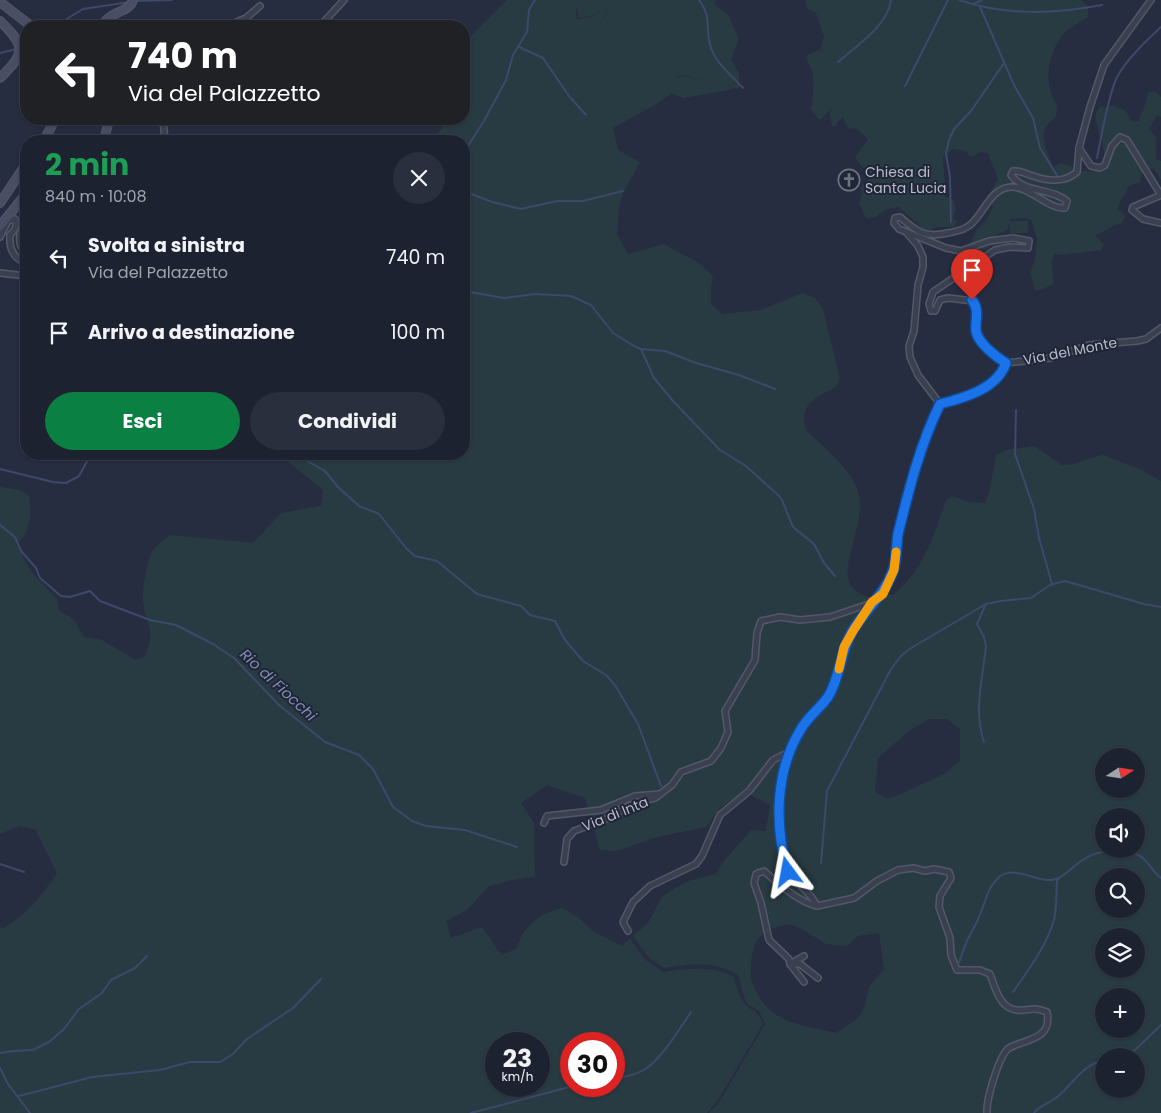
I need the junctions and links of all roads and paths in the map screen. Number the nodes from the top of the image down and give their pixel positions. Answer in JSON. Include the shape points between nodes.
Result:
{"nodes":[{"id":1,"x":344,"y":0,"type":"edge"},
{"id":2,"x":1151,"y":0,"type":"edge"},
{"id":3,"x":0,"y":2,"type":"edge"},
{"id":4,"x":133,"y":2,"type":"edge"},
{"id":5,"x":260,"y":6,"type":"dead end"},
{"id":6,"x":22,"y":20,"type":"edge"},
{"id":7,"x":107,"y":20,"type":"edge"},
{"id":8,"x":241,"y":20,"type":"edge"},
{"id":9,"x":326,"y":20,"type":"edge"},
{"id":10,"x":0,"y":21,"type":"edge"},
{"id":11,"x":0,"y":78,"type":"edge"},
{"id":12,"x":1079,"y":148,"type":"junction"},
{"id":13,"x":20,"y":173,"type":"edge"},
{"id":14,"x":20,"y":201,"type":"edge"},
{"id":15,"x":0,"y":203,"type":"edge"},
{"id":16,"x":1161,"y":222,"type":"edge"},
{"id":17,"x":0,"y":226,"type":"edge"},
{"id":18,"x":904,"y":230,"type":"junction"},
{"id":19,"x":0,"y":237,"type":"edge"},
{"id":20,"x":20,"y":260,"type":"edge"},
{"id":21,"x":0,"y":273,"type":"edge"},
{"id":22,"x":20,"y":275,"type":"edge"},
{"id":23,"x":1161,"y":328,"type":"edge"},
{"id":24,"x":1006,"y":363,"type":"junction"},
{"id":25,"x":940,"y":404,"type":"junction"},
{"id":26,"x":872,"y":602,"type":"junction"},
{"id":27,"x":789,"y":752,"type":"junction"},
{"id":28,"x":660,"y":794,"type":"junction"},
{"id":29,"x":544,"y":823,"type":"dead end"},
{"id":30,"x":564,"y":862,"type":"dead end"},
{"id":31,"x":816,"y":906,"type":"junction"},
{"id":32,"x":628,"y":931,"type":"dead end"},
{"id":33,"x":804,"y":956,"type":"dead end"},
{"id":34,"x":790,"y":964,"type":"junction"},
{"id":35,"x":818,"y":978,"type":"dead end"},
{"id":36,"x":804,"y":982,"type":"dead end"},
{"id":37,"x":987,"y":1113,"type":"edge"}],
"edges":[{"from":1,"to":9,"type":"street"},
{"from":2,"to":12,"type":"street","via":[[1104,65]]},
{"from":3,"to":6,"type":"street"},
{"from":4,"to":7,"type":"street"},
{"from":5,"to":8,"type":"street"},
{"from":10,"to":11,"type":"street","via":[[14,34],[19,49],[18,59]]},
{"from":12,"to":16,"type":"street","via":[[1091,166],[1100,168],[1105,165],[1112,146],[1120,137],[1127,140],[1159,192],[1159,196],[1132,210],[1143,219]]},
{"from":12,"to":18,"type":"street","via":[[1076,172],[1062,180],[1038,178],[1021,170],[1013,171],[1011,175],[1014,180],[1042,192],[1056,194],[1067,201],[1064,208],[1014,187],[1003,188],[962,231],[924,235],[900,217],[896,218],[897,228]]},
{"from":13,"to":15,"type":"street"},
{"from":14,"to":17,"type":"street"},
{"from":18,"to":24,"type":"street","via":[[961,252],[1005,238],[1029,241],[1028,248],[1010,246],[995,250],[933,292],[929,304],[931,312],[935,311],[940,300],[948,298],[974,302],[978,316],[976,332],[991,352]]},
{"from":18,"to":25,"type":"street","via":[[923,257],[910,357],[918,375]]},
{"from":19,"to":20,"type":"street","via":[[8,221],[15,219],[10,249]]},
{"from":21,"to":22,"type":"street"},
{"from":23,"to":24,"type":"street","name":"Via del Monte","via":[[1137,341],[1089,345],[1051,358]]},
{"from":24,"to":25,"type":"street","via":[[988,385],[975,394]]},
{"from":25,"to":26,"type":"street","via":[[907,495],[894,570],[883,594]]},
{"from":26,"to":27,"type":"street","via":[[844,647],[838,675],[828,697],[802,727]]},
{"from":26,"to":28,"type":"street","name":"Via di Inta","via":[[830,617],[800,620],[780,617],[761,621],[754,660],[725,711],[728,732],[720,748],[711,761],[681,772]]},
{"from":27,"to":31,"type":"street","via":[[778,825],[788,872],[806,889]]},
{"from":27,"to":32,"type":"street","via":[[773,760],[749,791],[720,815],[696,864],[650,886],[633,902],[623,922]]},
{"from":28,"to":29,"type":"street","name":"Via di Inta","via":[[635,796],[601,810],[547,816]]},
{"from":28,"to":30,"type":"street","name":"Via di Inta","via":[[574,831],[567,839]]},
{"from":31,"to":34,"type":"street","via":[[807,904],[764,871],[756,874],[754,883],[769,940]]},
{"from":31,"to":37,"type":"street","via":[[854,898],[898,870],[913,868],[949,872],[951,878],[940,896],[939,907],[957,970],[980,970],[990,974],[1003,1004],[1010,1010],[1039,1008],[1047,1012],[1047,1026],[1038,1037],[1009,1048],[1001,1056],[986,1106]]},
{"from":33,"to":34,"type":"street"},
{"from":34,"to":35,"type":"street","via":[[800,964]]},
{"from":34,"to":36,"type":"street"}]}
